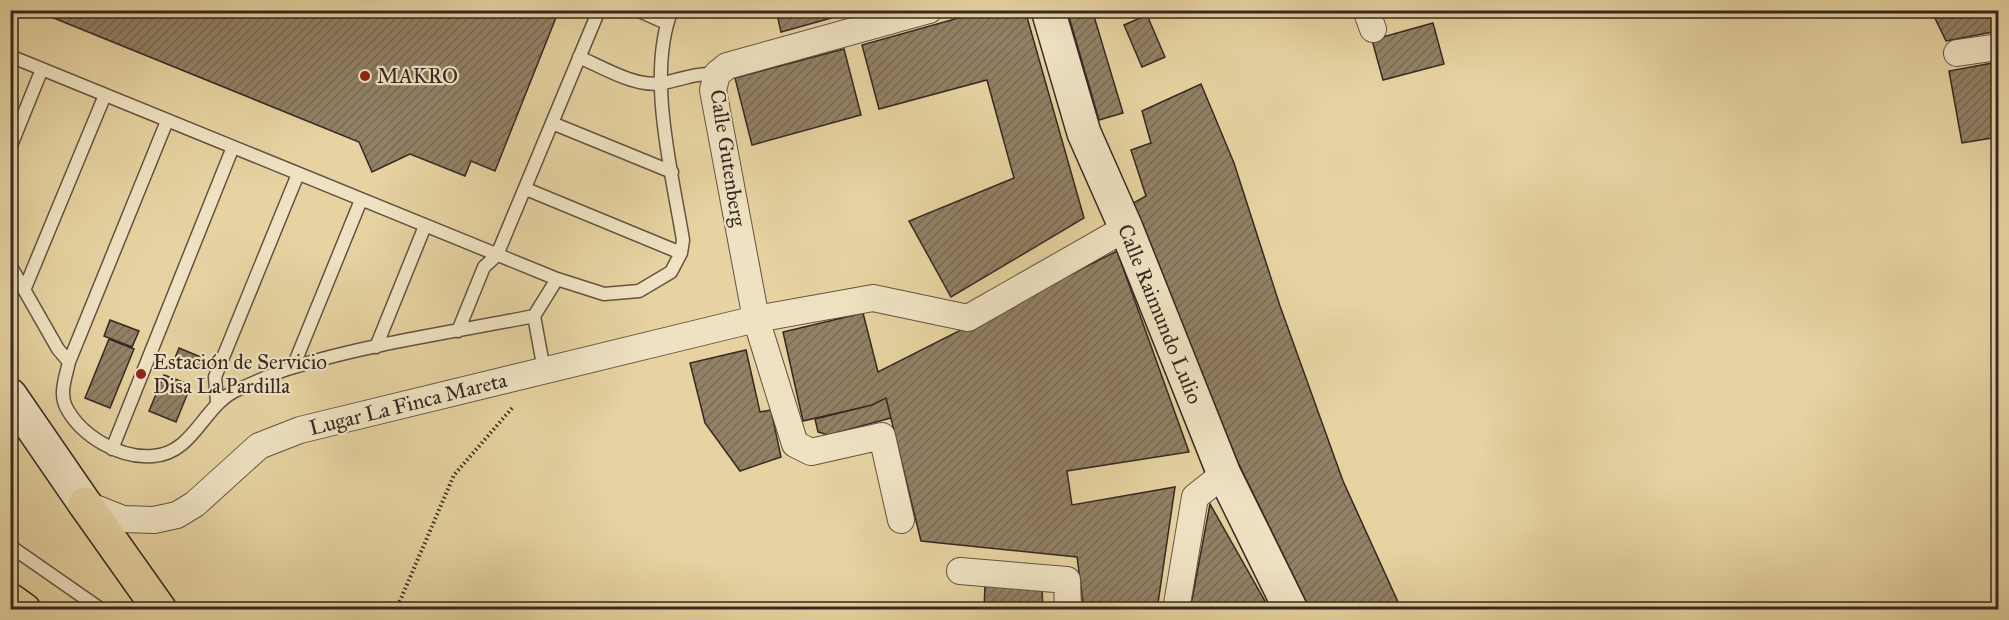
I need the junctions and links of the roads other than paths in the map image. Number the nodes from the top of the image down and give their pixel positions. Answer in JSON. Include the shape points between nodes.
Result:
{"nodes":[{"id":1,"x":599,"y":10,"type":"edge"},
{"id":2,"x":637,"y":10,"type":"edge"},
{"id":3,"x":672,"y":10,"type":"edge"},
{"id":4,"x":929,"y":10,"type":"edge"},
{"id":5,"x":1048,"y":10,"type":"edge"},
{"id":6,"x":850,"y":20,"type":"edge"},
{"id":7,"x":666,"y":23,"type":"junction"},
{"id":8,"x":1998,"y":47,"type":"edge"},
{"id":9,"x":1957,"y":53,"type":"dead end"},
{"id":10,"x":10,"y":56,"type":"edge"},
{"id":11,"x":579,"y":57,"type":"junction"},
{"id":12,"x":42,"y":69,"type":"junction"},
{"id":13,"x":717,"y":74,"type":"junction"},
{"id":14,"x":661,"y":83,"type":"junction"},
{"id":15,"x":105,"y":95,"type":"junction"},
{"id":16,"x":167,"y":121,"type":"junction"},
{"id":17,"x":552,"y":123,"type":"junction"},
{"id":18,"x":233,"y":147,"type":"junction"},
{"id":19,"x":10,"y":148,"type":"edge"},
{"id":20,"x":672,"y":172,"type":"junction"},
{"id":21,"x":298,"y":174,"type":"junction"},
{"id":22,"x":526,"y":189,"type":"junction"},
{"id":23,"x":361,"y":200,"type":"junction"},
{"id":24,"x":425,"y":226,"type":"junction"},
{"id":25,"x":1126,"y":228,"type":"junction"},
{"id":26,"x":681,"y":253,"type":"junction"},
{"id":27,"x":497,"y":255,"type":"junction"},
{"id":28,"x":10,"y":265,"type":"edge"},
{"id":29,"x":557,"y":279,"type":"junction"},
{"id":30,"x":25,"y":288,"type":"junction"},
{"id":31,"x":534,"y":316,"type":"junction"},
{"id":32,"x":756,"y":319,"type":"junction"},
{"id":33,"x":458,"y":331,"type":"junction"},
{"id":34,"x":376,"y":347,"type":"junction"},
{"id":35,"x":69,"y":362,"type":"junction"},
{"id":36,"x":293,"y":367,"type":"junction"},
{"id":37,"x":544,"y":370,"type":"junction"},
{"id":38,"x":10,"y":395,"type":"edge"},
{"id":39,"x":217,"y":402,"type":"junction"},
{"id":40,"x":112,"y":448,"type":"junction"},
{"id":41,"x":1224,"y":474,"type":"junction"},
{"id":42,"x":85,"y":504,"type":"junction"},
{"id":43,"x":901,"y":520,"type":"dead end"},
{"id":44,"x":10,"y":546,"type":"edge"},
{"id":45,"x":960,"y":571,"type":"dead end"},
{"id":46,"x":10,"y":600,"type":"edge"},
{"id":47,"x":24,"y":609,"type":"edge"},
{"id":48,"x":102,"y":609,"type":"edge"},
{"id":49,"x":160,"y":609,"type":"edge"},
{"id":50,"x":1068,"y":609,"type":"edge"},
{"id":51,"x":1176,"y":609,"type":"edge"},
{"id":52,"x":1291,"y":609,"type":"edge"}],
"edges":[{"from":1,"to":11,"type":"lane"},
{"from":2,"to":7,"type":"lane"},
{"from":3,"to":7,"type":"lane"},
{"from":4,"to":6,"type":"street","name":"Calle Gutenberg"},
{"from":5,"to":25,"type":"street","name":"Calle Raimundo Lulio","via":[[1084,133]]},
{"from":6,"to":13,"type":"street","name":"Calle Gutenberg","via":[[727,66]]},
{"from":7,"to":14,"type":"lane","via":[[660,56]]},
{"from":8,"to":9,"type":"street"},
{"from":10,"to":12,"type":"lane"},
{"from":11,"to":14,"type":"lane","via":[[638,81]]},
{"from":11,"to":17,"type":"lane"},
{"from":12,"to":15,"type":"lane"},
{"from":12,"to":19,"type":"lane"},
{"from":13,"to":14,"type":"lane","via":[[690,74]]},
{"from":13,"to":32,"type":"street","name":"Calle Gutenberg","via":[[713,90]]},
{"from":14,"to":20,"type":"lane"},
{"from":15,"to":16,"type":"lane"},
{"from":15,"to":30,"type":"lane"},
{"from":16,"to":18,"type":"lane"},
{"from":16,"to":35,"type":"lane"},
{"from":17,"to":20,"type":"lane"},
{"from":17,"to":22,"type":"lane"},
{"from":18,"to":21,"type":"lane"},
{"from":18,"to":40,"type":"lane"},
{"from":20,"to":26,"type":"lane","via":[[683,240]]},
{"from":21,"to":23,"type":"lane"},
{"from":21,"to":39,"type":"lane","via":[[215,376]]},
{"from":22,"to":26,"type":"lane"},
{"from":22,"to":27,"type":"lane"},
{"from":23,"to":24,"type":"lane"},
{"from":23,"to":36,"type":"lane"},
{"from":24,"to":27,"type":"lane"},
{"from":24,"to":34,"type":"lane"},
{"from":25,"to":32,"type":"street","name":"Lugar La Finca Mareta","via":[[968,318],[873,298]]},
{"from":25,"to":41,"type":"street","name":"Calle Raimundo Lulio"},
{"from":26,"to":29,"type":"lane","via":[[671,272],[639,291],[604,294]]},
{"from":27,"to":29,"type":"lane"},
{"from":27,"to":33,"type":"lane","via":[[484,267]]},
{"from":28,"to":30,"type":"lane"},
{"from":29,"to":31,"type":"lane"},
{"from":30,"to":35,"type":"lane"},
{"from":31,"to":33,"type":"lane"},
{"from":31,"to":37,"type":"lane"},
{"from":32,"to":37,"type":"street","name":"Lugar La Finca Mareta"},
{"from":32,"to":43,"type":"street","name":"Calle Gutenberg","via":[[795,444],[811,452],[882,436]]},
{"from":33,"to":34,"type":"lane"},
{"from":34,"to":36,"type":"lane"},
{"from":35,"to":40,"type":"lane","via":[[63,390],[65,406],[93,436]]},
{"from":36,"to":39,"type":"lane","via":[[233,391]]},
{"from":37,"to":42,"type":"street","name":"Lugar La Finca Mareta","via":[[300,430],[260,446],[195,504],[177,514],[154,520],[123,519]]},
{"from":38,"to":42,"type":"street"},
{"from":39,"to":40,"type":"lane","via":[[183,445],[170,453],[152,457]]},
{"from":41,"to":51,"type":"street","via":[[1195,497]]},
{"from":41,"to":52,"type":"street","name":"Calle Raimundo Lulio"},
{"from":42,"to":49,"type":"highway"},
{"from":44,"to":48,"type":"lane"},
{"from":45,"to":50,"type":"street","via":[[1067,580]]},
{"from":46,"to":47,"type":"highway"}]}
